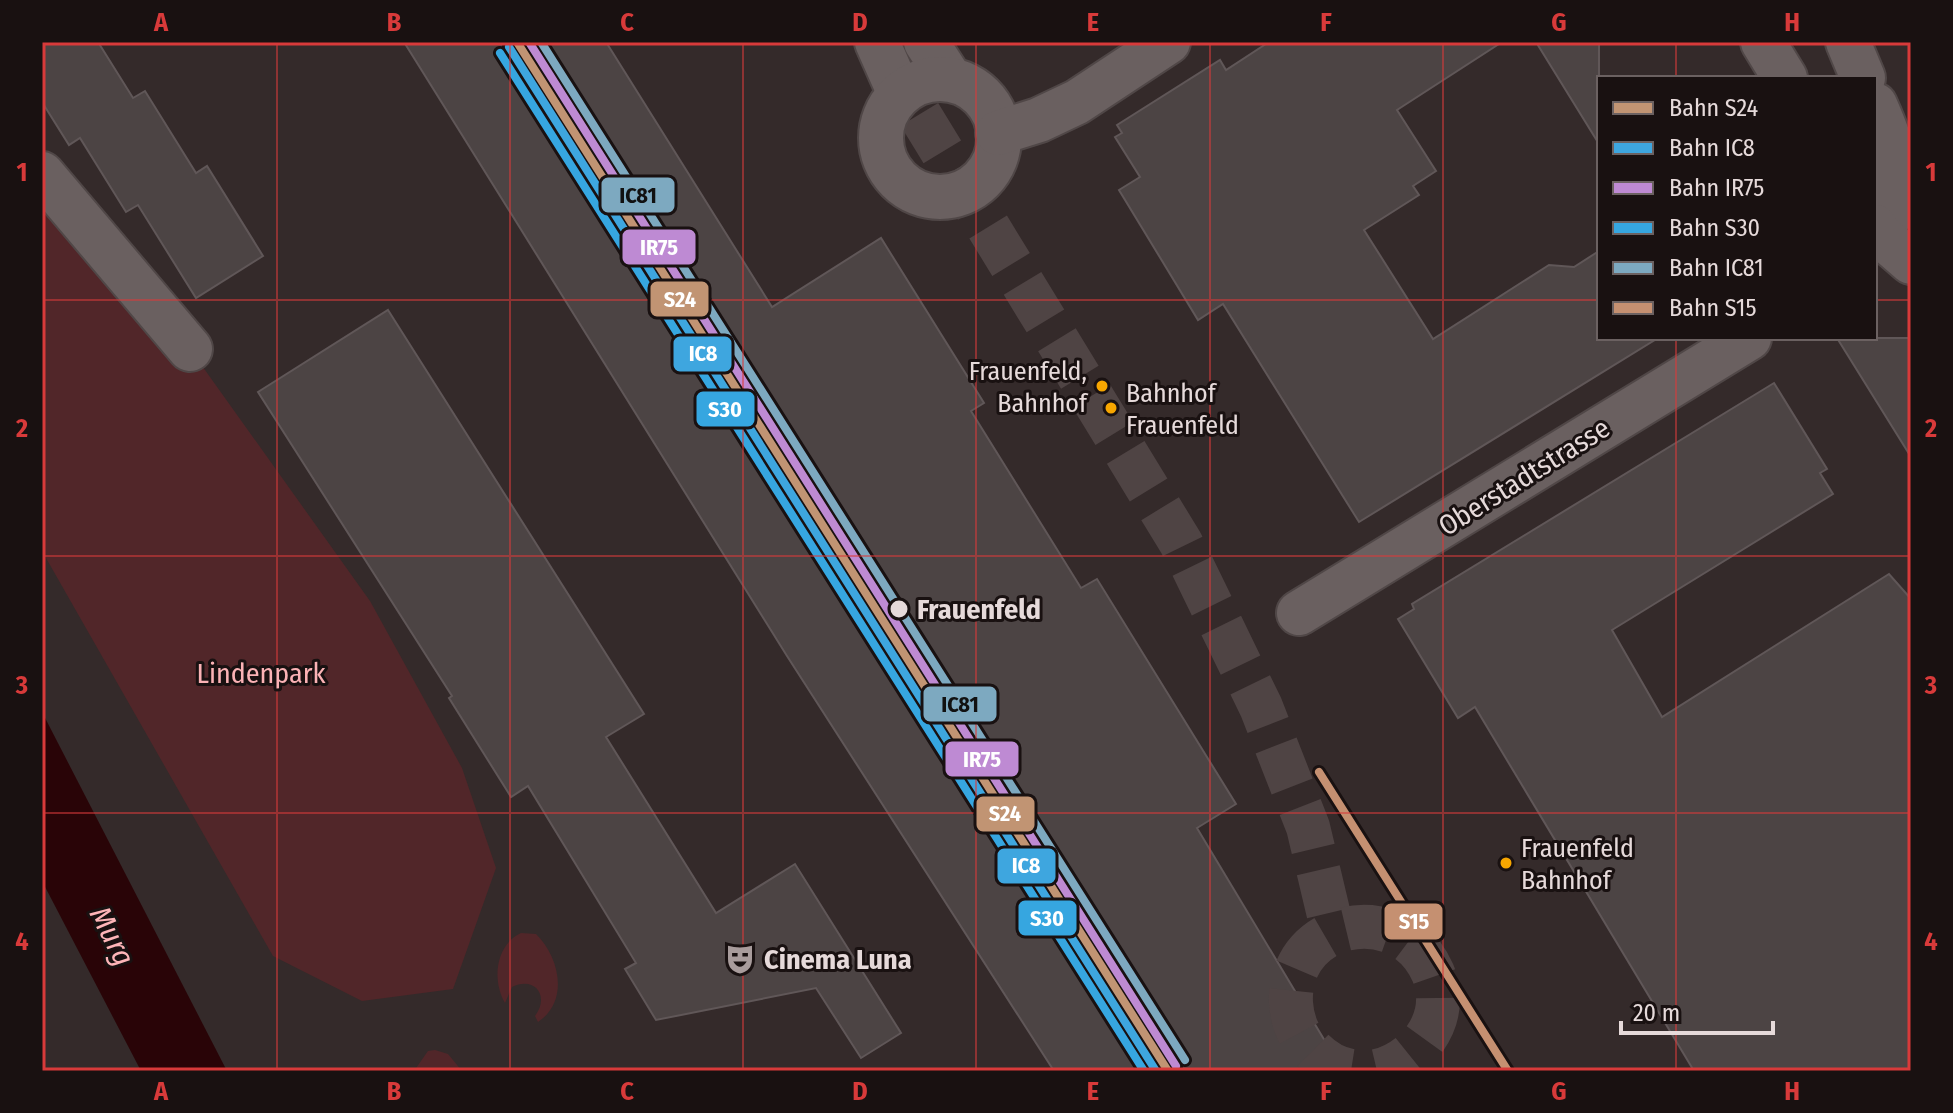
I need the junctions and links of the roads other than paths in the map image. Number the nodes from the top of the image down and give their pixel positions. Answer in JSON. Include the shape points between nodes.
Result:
{"nodes":[{"id":1,"x":877,"y":42,"type":"edge"},
{"id":2,"x":926,"y":42,"type":"edge"},
{"id":3,"x":1168,"y":42,"type":"edge"},
{"id":4,"x":1848,"y":42,"type":"edge"},
{"id":5,"x":1862,"y":76,"type":"edge"},
{"id":6,"x":950,"y":79,"type":"junction"},
{"id":7,"x":900,"y":94,"type":"junction"},
{"id":8,"x":1877,"y":110,"type":"edge"},
{"id":9,"x":998,"y":133,"type":"junction"},
{"id":10,"x":42,"y":174,"type":"edge"},
{"id":11,"x":1885,"y":240,"type":"edge"},
{"id":12,"x":1746,"y":340,"type":"edge"},
{"id":13,"x":190,"y":349,"type":"dead end"},
{"id":14,"x":1299,"y":613,"type":"dead end"}],
"edges":[{"from":1,"to":7,"type":"street"},
{"from":2,"to":6,"type":"street"},
{"from":3,"to":9,"type":"street","via":[[1077,102]]},
{"from":4,"to":5,"type":"street"},
{"from":6,"to":7,"type":"street","via":[[915,84]]},
{"from":6,"to":9,"type":"street","via":[[984,98]]},
{"from":7,"to":9,"type":"street","via":[[885,117],[881,142],[893,173],[915,191],[930,196],[965,191],[991,167]]},
{"from":8,"to":11,"type":"street","via":[[1890,139],[1899,186]]},
{"from":10,"to":13,"type":"street"},
{"from":12,"to":14,"type":"street","name":"Oberstadtstrasse"}]}
